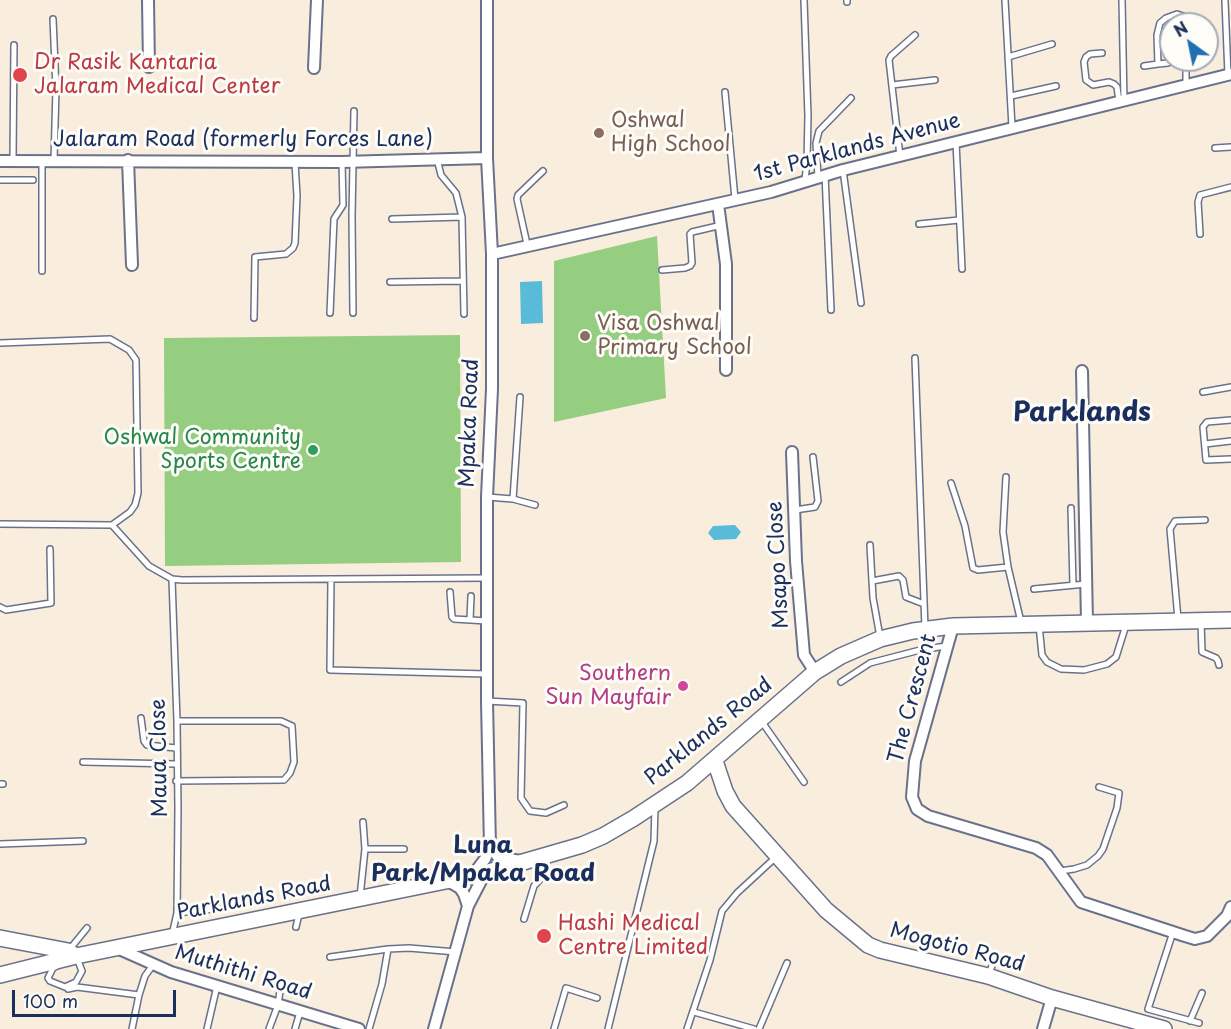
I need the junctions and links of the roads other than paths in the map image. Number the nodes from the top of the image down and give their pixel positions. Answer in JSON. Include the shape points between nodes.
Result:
{"nodes":[{"id":1,"x":148,"y":0,"type":"edge"},
{"id":2,"x":317,"y":0,"type":"edge"},
{"id":3,"x":487,"y":0,"type":"edge"},
{"id":4,"x":804,"y":0,"type":"edge"},
{"id":5,"x":1005,"y":0,"type":"edge"},
{"id":6,"x":1122,"y":0,"type":"edge"},
{"id":7,"x":1225,"y":1,"type":"edge"},
{"id":8,"x":53,"y":19,"type":"dead end"},
{"id":9,"x":1159,"y":27,"type":"edge"},
{"id":10,"x":915,"y":35,"type":"dead end"},
{"id":11,"x":1052,"y":44,"type":"dead end"},
{"id":12,"x":14,"y":45,"type":"dead end"},
{"id":13,"x":1102,"y":53,"type":"dead end"},
{"id":14,"x":1008,"y":57,"type":"junction"},
{"id":15,"x":1158,"y":64,"type":"joint"},
{"id":16,"x":1144,"y":66,"type":"dead end"},
{"id":17,"x":149,"y":68,"type":"dead end"},
{"id":18,"x":314,"y":68,"type":"dead end"},
{"id":19,"x":1186,"y":72,"type":"edge"},
{"id":20,"x":1230,"y":74,"type":"edge"},
{"id":21,"x":935,"y":80,"type":"dead end"},
{"id":22,"x":892,"y":85,"type":"junction"},
{"id":23,"x":1186,"y":85,"type":"junction"},
{"id":24,"x":1056,"y":86,"type":"dead end"},
{"id":25,"x":725,"y":92,"type":"dead end"},
{"id":26,"x":1011,"y":96,"type":"junction"},
{"id":27,"x":850,"y":98,"type":"dead end"},
{"id":28,"x":1121,"y":101,"type":"junction"},
{"id":29,"x":354,"y":111,"type":"dead end"},
{"id":30,"x":1012,"y":128,"type":"junction"},
{"id":31,"x":956,"y":142,"type":"junction"},
{"id":32,"x":1231,"y":147,"type":"edge"},
{"id":33,"x":1215,"y":148,"type":"dead end"},
{"id":34,"x":900,"y":156,"type":"junction"},
{"id":35,"x":487,"y":158,"type":"junction"},
{"id":36,"x":437,"y":159,"type":"junction"},
{"id":37,"x":13,"y":160,"type":"junction"},
{"id":38,"x":54,"y":160,"type":"junction"},
{"id":39,"x":128,"y":160,"type":"junction"},
{"id":40,"x":0,"y":161,"type":"edge"},
{"id":41,"x":42,"y":161,"type":"junction"},
{"id":42,"x":294,"y":161,"type":"junction"},
{"id":43,"x":354,"y":161,"type":"junction"},
{"id":44,"x":342,"y":162,"type":"junction"},
{"id":45,"x":843,"y":170,"type":"junction"},
{"id":46,"x":543,"y":171,"type":"dead end"},
{"id":47,"x":821,"y":176,"type":"junction"},
{"id":48,"x":0,"y":180,"type":"edge"},
{"id":49,"x":33,"y":180,"type":"dead end"},
{"id":50,"x":805,"y":180,"type":"junction"},
{"id":51,"x":1231,"y":187,"type":"edge"},
{"id":52,"x":735,"y":199,"type":"junction"},
{"id":53,"x":718,"y":204,"type":"junction"},
{"id":54,"x":462,"y":217,"type":"junction"},
{"id":55,"x":392,"y":219,"type":"dead end"},
{"id":56,"x":959,"y":220,"type":"junction"},
{"id":57,"x":919,"y":224,"type":"dead end"},
{"id":58,"x":722,"y":225,"type":"junction"},
{"id":59,"x":1200,"y":234,"type":"dead end"},
{"id":60,"x":527,"y":244,"type":"junction"},
{"id":61,"x":492,"y":254,"type":"junction"},
{"id":62,"x":132,"y":265,"type":"dead end"},
{"id":63,"x":962,"y":269,"type":"dead end"},
{"id":64,"x":662,"y":270,"type":"dead end"},
{"id":65,"x":42,"y":272,"type":"dead end"},
{"id":66,"x":462,"y":281,"type":"junction"},
{"id":67,"x":390,"y":282,"type":"dead end"},
{"id":68,"x":861,"y":303,"type":"dead end"},
{"id":69,"x":831,"y":310,"type":"dead end"},
{"id":70,"x":353,"y":313,"type":"dead end"},
{"id":71,"x":330,"y":314,"type":"dead end"},
{"id":72,"x":464,"y":314,"type":"dead end"},
{"id":73,"x":254,"y":318,"type":"dead end"},
{"id":74,"x":0,"y":343,"type":"edge"},
{"id":75,"x":915,"y":358,"type":"dead end"},
{"id":76,"x":726,"y":370,"type":"dead end"},
{"id":77,"x":1082,"y":371,"type":"dead end"},
{"id":78,"x":1231,"y":387,"type":"edge"},
{"id":79,"x":1203,"y":392,"type":"dead end"},
{"id":80,"x":520,"y":397,"type":"dead end"},
{"id":81,"x":1231,"y":420,"type":"edge"},
{"id":82,"x":1231,"y":441,"type":"edge"},
{"id":83,"x":1205,"y":444,"type":"junction"},
{"id":84,"x":792,"y":452,"type":"dead end"},
{"id":85,"x":813,"y":457,"type":"dead end"},
{"id":86,"x":1231,"y":459,"type":"edge"},
{"id":87,"x":1006,"y":477,"type":"dead end"},
{"id":88,"x":951,"y":483,"type":"dead end"},
{"id":89,"x":487,"y":497,"type":"junction"},
{"id":90,"x":513,"y":499,"type":"junction"},
{"id":91,"x":535,"y":505,"type":"dead end"},
{"id":92,"x":1071,"y":508,"type":"dead end"},
{"id":93,"x":795,"y":510,"type":"junction"},
{"id":94,"x":1205,"y":520,"type":"dead end"},
{"id":95,"x":0,"y":524,"type":"edge"},
{"id":96,"x":112,"y":525,"type":"junction"},
{"id":97,"x":870,"y":545,"type":"dead end"},
{"id":98,"x":50,"y":549,"type":"dead end"},
{"id":99,"x":1008,"y":567,"type":"junction"},
{"id":100,"x":486,"y":578,"type":"junction"},
{"id":101,"x":172,"y":579,"type":"junction"},
{"id":102,"x":331,"y":579,"type":"junction"},
{"id":103,"x":872,"y":581,"type":"junction"},
{"id":104,"x":1087,"y":584,"type":"junction"},
{"id":105,"x":1073,"y":585,"type":"junction"},
{"id":106,"x":1034,"y":589,"type":"dead end"},
{"id":107,"x":450,"y":592,"type":"dead end"},
{"id":108,"x":471,"y":596,"type":"dead end"},
{"id":109,"x":924,"y":604,"type":"junction"},
{"id":110,"x":0,"y":607,"type":"edge"},
{"id":111,"x":470,"y":620,"type":"junction"},
{"id":112,"x":1231,"y":620,"type":"edge"},
{"id":113,"x":487,"y":621,"type":"junction"},
{"id":114,"x":1178,"y":621,"type":"junction"},
{"id":115,"x":1201,"y":621,"type":"junction"},
{"id":116,"x":1088,"y":622,"type":"junction"},
{"id":117,"x":1127,"y":622,"type":"junction"},
{"id":118,"x":1039,"y":623,"type":"junction"},
{"id":119,"x":1021,"y":624,"type":"junction"},
{"id":120,"x":953,"y":626,"type":"junction"},
{"id":121,"x":925,"y":629,"type":"junction"},
{"id":122,"x":880,"y":639,"type":"junction"},
{"id":123,"x":947,"y":646,"type":"junction"},
{"id":124,"x":1219,"y":665,"type":"dead end"},
{"id":125,"x":816,"y":672,"type":"junction"},
{"id":126,"x":487,"y":674,"type":"junction"},
{"id":127,"x":842,"y":682,"type":"dead end"},
{"id":128,"x":487,"y":701,"type":"junction"},
{"id":129,"x":141,"y":718,"type":"dead end"},
{"id":130,"x":760,"y":719,"type":"junction"},
{"id":131,"x":177,"y":721,"type":"junction"},
{"id":132,"x":176,"y":748,"type":"junction"},
{"id":133,"x":715,"y":761,"type":"junction"},
{"id":134,"x":83,"y":762,"type":"dead end"},
{"id":135,"x":176,"y":764,"type":"junction"},
{"id":136,"x":176,"y":781,"type":"junction"},
{"id":137,"x":804,"y":782,"type":"dead end"},
{"id":138,"x":1099,"y":787,"type":"dead end"},
{"id":139,"x":655,"y":804,"type":"junction"},
{"id":140,"x":564,"y":805,"type":"dead end"},
{"id":141,"x":363,"y":822,"type":"dead end"},
{"id":142,"x":83,"y":841,"type":"dead end"},
{"id":143,"x":0,"y":844,"type":"edge"},
{"id":144,"x":490,"y":847,"type":"junction"},
{"id":145,"x":365,"y":849,"type":"junction"},
{"id":146,"x":404,"y":849,"type":"dead end"},
{"id":147,"x":547,"y":856,"type":"junction"},
{"id":148,"x":777,"y":856,"type":"junction"},
{"id":149,"x":525,"y":862,"type":"junction"},
{"id":150,"x":1059,"y":871,"type":"junction"},
{"id":151,"x":479,"y":874,"type":"junction"},
{"id":152,"x":446,"y":879,"type":"junction"},
{"id":153,"x":360,"y":899,"type":"junction"},
{"id":154,"x":468,"y":906,"type":"junction"},
{"id":155,"x":1231,"y":907,"type":"edge"},
{"id":156,"x":222,"y":908,"type":"dead end"},
{"id":157,"x":177,"y":913,"type":"junction"},
{"id":158,"x":524,"y":919,"type":"dead end"},
{"id":159,"x":87,"y":928,"type":"dead end"},
{"id":160,"x":1173,"y":932,"type":"junction"},
{"id":161,"x":172,"y":937,"type":"junction"},
{"id":162,"x":0,"y":938,"type":"edge"},
{"id":163,"x":117,"y":948,"type":"junction"},
{"id":164,"x":388,"y":949,"type":"junction"},
{"id":165,"x":456,"y":952,"type":"junction"},
{"id":166,"x":72,"y":954,"type":"junction"},
{"id":167,"x":330,"y":957,"type":"dead end"},
{"id":168,"x":787,"y":963,"type":"dead end"},
{"id":169,"x":153,"y":965,"type":"junction"},
{"id":170,"x":0,"y":975,"type":"edge"},
{"id":171,"x":217,"y":986,"type":"junction"},
{"id":172,"x":68,"y":988,"type":"dead end"},
{"id":173,"x":280,"y":991,"type":"dead end"},
{"id":174,"x":1202,"y":993,"type":"dead end"},
{"id":175,"x":139,"y":995,"type":"junction"},
{"id":176,"x":597,"y":998,"type":"dead end"},
{"id":177,"x":1052,"y":998,"type":"junction"},
{"id":178,"x":278,"y":1005,"type":"junction"},
{"id":179,"x":300,"y":1012,"type":"junction"},
{"id":180,"x":694,"y":1012,"type":"junction"},
{"id":181,"x":1190,"y":1021,"type":"junction"},
{"id":182,"x":1199,"y":1023,"type":"dead end"},
{"id":183,"x":132,"y":1029,"type":"edge"},
{"id":184,"x":207,"y":1029,"type":"edge"},
{"id":185,"x":269,"y":1029,"type":"edge"},
{"id":186,"x":295,"y":1029,"type":"edge"},
{"id":187,"x":359,"y":1029,"type":"edge"},
{"id":188,"x":369,"y":1029,"type":"edge"},
{"id":189,"x":434,"y":1029,"type":"edge"},
{"id":190,"x":554,"y":1029,"type":"edge"},
{"id":191,"x":608,"y":1029,"type":"edge"},
{"id":192,"x":687,"y":1029,"type":"edge"},
{"id":193,"x":754,"y":1029,"type":"edge"},
{"id":194,"x":759,"y":1029,"type":"edge"},
{"id":195,"x":1043,"y":1029,"type":"edge"},
{"id":196,"x":1164,"y":1029,"type":"edge"}],
"edges":[{"from":1,"to":17,"type":"street"},
{"from":2,"to":18,"type":"street"},
{"from":3,"to":35,"type":"street","name":"Mpaka Road"},
{"from":4,"to":50,"type":"lane","via":[[808,116]]},
{"from":5,"to":14,"type":"lane"},
{"from":6,"to":28,"type":"lane"},
{"from":7,"to":20,"type":"lane"},
{"from":8,"to":38,"type":"lane"},
{"from":9,"to":15,"type":"lane"},
{"from":10,"to":22,"type":"lane","via":[[891,56]]},
{"from":11,"to":14,"type":"lane"},
{"from":12,"to":37,"type":"lane"},
{"from":13,"to":28,"type":"lane","via":[[1086,57],[1086,80],[1093,85],[1114,84]]},
{"from":14,"to":26,"type":"lane"},
{"from":15,"to":16,"type":"lane"},
{"from":19,"to":23,"type":"lane"},
{"from":20,"to":23,"type":"street","name":"1st Parklands Avenue"},
{"from":21,"to":22,"type":"lane"},
{"from":22,"to":34,"type":"lane"},
{"from":23,"to":28,"type":"street","name":"1st Parklands Avenue"},
{"from":24,"to":26,"type":"lane"},
{"from":25,"to":52,"type":"lane"},
{"from":26,"to":30,"type":"lane"},
{"from":27,"to":47,"type":"lane","via":[[819,131],[816,143]]},
{"from":28,"to":30,"type":"street","name":"1st Parklands Avenue"},
{"from":29,"to":43,"type":"lane"},
{"from":30,"to":31,"type":"street","name":"1st Parklands Avenue"},
{"from":31,"to":34,"type":"street","name":"1st Parklands Avenue"},
{"from":31,"to":56,"type":"lane"},
{"from":32,"to":33,"type":"lane"},
{"from":34,"to":45,"type":"street","name":"1st Parklands Avenue"},
{"from":35,"to":36,"type":"street","name":"Jalaram Road (formerly Forces Lane)"},
{"from":35,"to":61,"type":"street","name":"Mpaka Road"},
{"from":36,"to":43,"type":"street","name":"Jalaram Road (formerly Forces Lane)"},
{"from":36,"to":54,"type":"lane","via":[[441,175],[456,193]]},
{"from":37,"to":40,"type":"street","name":"Jalaram Road (formerly Forces Lane)"},
{"from":37,"to":41,"type":"street","name":"Jalaram Road (formerly Forces Lane)"},
{"from":38,"to":39,"type":"street","name":"Jalaram Road (formerly Forces Lane)"},
{"from":38,"to":41,"type":"street","name":"Jalaram Road (formerly Forces Lane)"},
{"from":39,"to":42,"type":"street","name":"Jalaram Road (formerly Forces Lane)"},
{"from":39,"to":62,"type":"street"},
{"from":41,"to":65,"type":"lane"},
{"from":42,"to":44,"type":"street","name":"Jalaram Road (formerly Forces Lane)"},
{"from":42,"to":73,"type":"lane","via":[[295,243],[286,254],[255,257]]},
{"from":43,"to":44,"type":"street","name":"Jalaram Road (formerly Forces Lane)"},
{"from":43,"to":70,"type":"lane"},
{"from":44,"to":71,"type":"lane","via":[[343,205],[334,219]]},
{"from":45,"to":47,"type":"street","name":"1st Parklands Avenue"},
{"from":45,"to":68,"type":"lane"},
{"from":46,"to":60,"type":"lane","via":[[517,200]]},
{"from":47,"to":50,"type":"street","name":"1st Parklands Avenue"},
{"from":47,"to":69,"type":"lane"},
{"from":48,"to":49,"type":"lane"},
{"from":50,"to":52,"type":"street","name":"1st Parklands Avenue"},
{"from":51,"to":59,"type":"lane","via":[[1200,195]]},
{"from":52,"to":53,"type":"street","name":"1st Parklands Avenue"},
{"from":53,"to":58,"type":"street"},
{"from":53,"to":60,"type":"street","name":"1st Parklands Avenue"},
{"from":54,"to":55,"type":"lane"},
{"from":54,"to":66,"type":"lane"},
{"from":56,"to":57,"type":"lane"},
{"from":56,"to":63,"type":"lane"},
{"from":58,"to":64,"type":"lane","via":[[690,234],[690,266]]},
{"from":58,"to":76,"type":"street"},
{"from":60,"to":61,"type":"street","name":"1st Parklands Avenue"},
{"from":61,"to":89,"type":"street","name":"Mpaka Road"},
{"from":66,"to":67,"type":"lane"},
{"from":66,"to":72,"type":"lane"},
{"from":74,"to":96,"type":"lane","via":[[110,339],[129,350],[136,360],[138,494],[135,505]]},
{"from":75,"to":109,"type":"lane"},
{"from":77,"to":104,"type":"street"},
{"from":78,"to":79,"type":"lane"},
{"from":80,"to":90,"type":"lane"},
{"from":81,"to":83,"type":"lane","via":[[1204,424]]},
{"from":82,"to":83,"type":"lane"},
{"from":83,"to":86,"type":"lane","via":[[1206,460]]},
{"from":84,"to":93,"type":"street","name":"Msapo Close"},
{"from":85,"to":93,"type":"lane","via":[[818,501],[815,507]]},
{"from":87,"to":99,"type":"lane","via":[[1003,532]]},
{"from":88,"to":99,"type":"lane","via":[[973,568]]},
{"from":89,"to":90,"type":"lane"},
{"from":89,"to":100,"type":"street","name":"Mpaka Road"},
{"from":90,"to":91,"type":"lane"},
{"from":92,"to":105,"type":"lane"},
{"from":93,"to":125,"type":"street","name":"Msapo Close","via":[[804,655]]},
{"from":94,"to":114,"type":"lane","via":[[1175,521],[1170,529]]},
{"from":95,"to":96,"type":"lane"},
{"from":96,"to":101,"type":"lane","via":[[149,566]]},
{"from":97,"to":103,"type":"lane"},
{"from":98,"to":110,"type":"lane","via":[[51,603],[6,610]]},
{"from":99,"to":119,"type":"lane"},
{"from":100,"to":102,"type":"lane"},
{"from":100,"to":113,"type":"street","name":"Mpaka Road"},
{"from":101,"to":102,"type":"lane"},
{"from":101,"to":131,"type":"lane","name":"Maua Close"},
{"from":102,"to":126,"type":"lane","via":[[330,670]]},
{"from":103,"to":109,"type":"lane","via":[[899,576],[906,597]]},
{"from":103,"to":122,"type":"lane"},
{"from":104,"to":105,"type":"lane"},
{"from":104,"to":116,"type":"street"},
{"from":105,"to":106,"type":"lane"},
{"from":107,"to":111,"type":"lane","via":[[452,617]]},
{"from":108,"to":111,"type":"lane"},
{"from":109,"to":121,"type":"lane"},
{"from":111,"to":113,"type":"lane"},
{"from":112,"to":115,"type":"main road","name":"Parklands Road"},
{"from":113,"to":126,"type":"street","name":"Mpaka Road"},
{"from":114,"to":115,"type":"main road","name":"Parklands Road"},
{"from":114,"to":117,"type":"main road","name":"Parklands Road"},
{"from":115,"to":124,"type":"lane","via":[[1200,648]]},
{"from":116,"to":117,"type":"main road","name":"Parklands Road"},
{"from":116,"to":118,"type":"main road","name":"Parklands Road"},
{"from":117,"to":118,"type":"lane","via":[[1116,657],[1107,664],[1084,670],[1061,669],[1047,662],[1042,655]]},
{"from":118,"to":119,"type":"main road","name":"Parklands Road"},
{"from":119,"to":120,"type":"main road","name":"Parklands Road"},
{"from":120,"to":121,"type":"main road","name":"Parklands Road"},
{"from":120,"to":123,"type":"street","name":"The Crescent"},
{"from":121,"to":122,"type":"main road","name":"Parklands Road"},
{"from":122,"to":125,"type":"main road","name":"Parklands Road"},
{"from":123,"to":127,"type":"lane","via":[[870,663]]},
{"from":123,"to":150,"type":"street","name":"The Crescent","via":[[915,761],[913,803],[928,816],[1036,848]]},
{"from":125,"to":130,"type":"main road","name":"Parklands Road"},
{"from":126,"to":128,"type":"street","name":"Mpaka Road"},
{"from":128,"to":140,"type":"lane","via":[[523,703],[521,798],[530,811],[546,813]]},
{"from":128,"to":144,"type":"street","name":"Mpaka Road"},
{"from":129,"to":132,"type":"lane","via":[[147,745]]},
{"from":130,"to":133,"type":"main road","name":"Parklands Road"},
{"from":130,"to":137,"type":"lane"},
{"from":131,"to":132,"type":"lane","name":"Maua Close"},
{"from":131,"to":136,"type":"lane","via":[[282,721],[292,726],[294,762],[284,780]]},
{"from":132,"to":135,"type":"lane","name":"Maua Close"},
{"from":133,"to":139,"type":"main road","name":"Parklands Road"},
{"from":133,"to":148,"type":"main road","name":"Mogotio Road","via":[[733,806]]},
{"from":134,"to":135,"type":"lane"},
{"from":135,"to":136,"type":"lane","name":"Maua Close"},
{"from":136,"to":157,"type":"lane","name":"Maua Close"},
{"from":138,"to":150,"type":"lane","via":[[1119,794],[1103,849],[1087,865]]},
{"from":139,"to":147,"type":"main road","name":"Parklands Road","via":[[603,836]]},
{"from":139,"to":191,"type":"lane","via":[[654,841]]},
{"from":141,"to":145,"type":"lane"},
{"from":142,"to":143,"type":"lane"},
{"from":144,"to":149,"type":"street","via":[[502,859]]},
{"from":144,"to":151,"type":"street"},
{"from":145,"to":146,"type":"lane"},
{"from":145,"to":153,"type":"lane"},
{"from":147,"to":149,"type":"main road","name":"Parklands Road"},
{"from":147,"to":158,"type":"lane","via":[[547,872],[534,886]]},
{"from":148,"to":177,"type":"main road","name":"Mogotio Road","via":[[826,910],[868,945],[991,970]]},
{"from":148,"to":180,"type":"lane","via":[[722,911]]},
{"from":149,"to":151,"type":"main road","name":"Parklands Road"},
{"from":150,"to":160,"type":"street","name":"The Crescent","via":[[1081,903]]},
{"from":151,"to":152,"type":"main road","name":"Parklands Road"},
{"from":151,"to":154,"type":"street"},
{"from":152,"to":153,"type":"main road","name":"Parklands Road"},
{"from":152,"to":154,"type":"street","via":[[460,888]]},
{"from":153,"to":161,"type":"main road","name":"Parklands Road","via":[[298,919]]},
{"from":154,"to":165,"type":"street"},
{"from":155,"to":160,"type":"street","name":"The Crescent","via":[[1207,936],[1195,939]]},
{"from":156,"to":157,"type":"lane"},
{"from":157,"to":161,"type":"lane","name":"Maua Close"},
{"from":159,"to":166,"type":"lane"},
{"from":160,"to":181,"type":"lane","via":[[1148,1009]]},
{"from":161,"to":163,"type":"main road","name":"Parklands Road"},
{"from":162,"to":166,"type":"main road","name":"Parklands Road"},
{"from":163,"to":166,"type":"main road","name":"Parklands Road"},
{"from":163,"to":169,"type":"street","name":"Muthithi Road"},
{"from":164,"to":165,"type":"lane"},
{"from":164,"to":167,"type":"lane"},
{"from":164,"to":188,"type":"lane"},
{"from":165,"to":189,"type":"street"},
{"from":166,"to":166,"type":"lane","via":[[82,971],[76,982],[65,987],[50,981],[53,968]]},
{"from":166,"to":170,"type":"main road","name":"Parklands Road"},
{"from":168,"to":194,"type":"lane"},
{"from":169,"to":171,"type":"street","name":"Muthithi Road"},
{"from":169,"to":175,"type":"lane"},
{"from":171,"to":178,"type":"street","name":"Muthithi Road"},
{"from":171,"to":184,"type":"lane"},
{"from":172,"to":175,"type":"lane"},
{"from":173,"to":178,"type":"lane"},
{"from":174,"to":181,"type":"lane"},
{"from":175,"to":183,"type":"lane"},
{"from":176,"to":190,"type":"lane","via":[[566,988]]},
{"from":177,"to":195,"type":"street"},
{"from":177,"to":196,"type":"main road","name":"Mogotio Road"},
{"from":178,"to":179,"type":"street","name":"Muthithi Road"},
{"from":178,"to":185,"type":"lane"},
{"from":179,"to":186,"type":"lane"},
{"from":179,"to":187,"type":"street","name":"Muthithi Road"},
{"from":180,"to":192,"type":"lane"},
{"from":180,"to":193,"type":"lane"},
{"from":181,"to":182,"type":"lane"}]}
